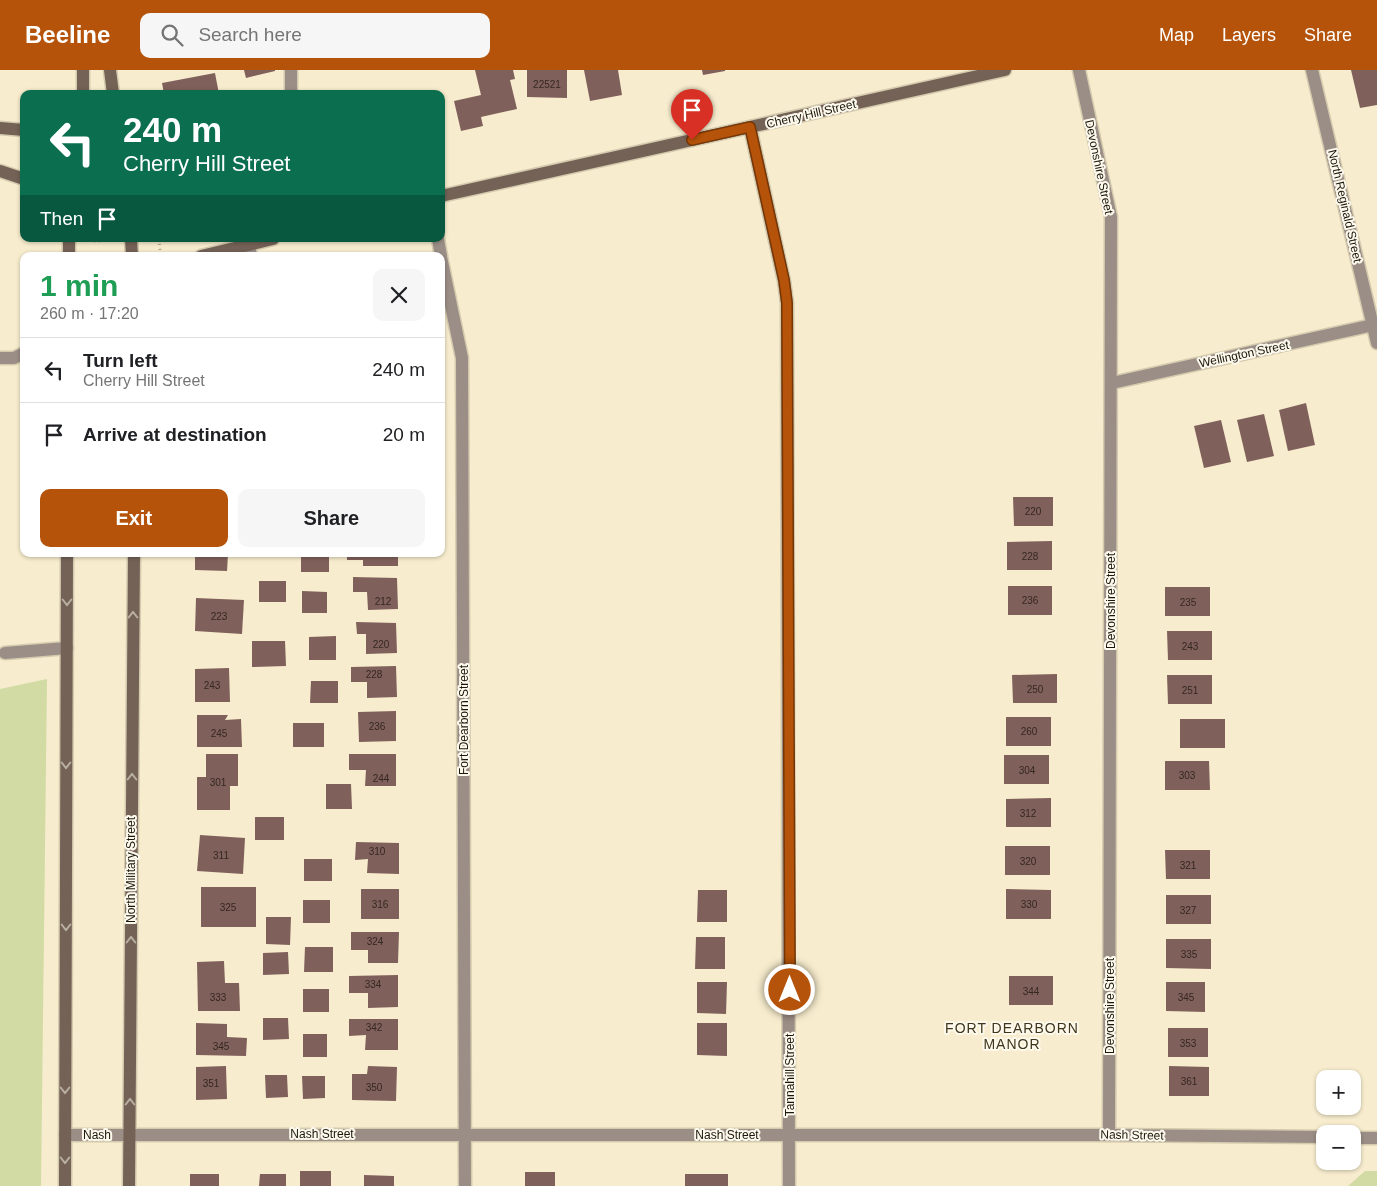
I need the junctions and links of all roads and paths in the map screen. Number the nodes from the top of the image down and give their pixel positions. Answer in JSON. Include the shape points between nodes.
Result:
{"nodes":[{"id":1,"x":84,"y":70,"type":"edge"},
{"id":2,"x":110,"y":70,"type":"edge"},
{"id":3,"x":291,"y":70,"type":"edge"},
{"id":4,"x":1005,"y":70,"type":"edge"},
{"id":5,"x":1078,"y":70,"type":"edge"},
{"id":6,"x":1312,"y":70,"type":"edge"},
{"id":7,"x":83,"y":90,"type":"edge"},
{"id":8,"x":112,"y":90,"type":"edge"},
{"id":9,"x":291,"y":90,"type":"edge"},
{"id":10,"x":750,"y":127,"type":"junction"},
{"id":11,"x":0,"y":128,"type":"edge"},
{"id":12,"x":20,"y":130,"type":"edge"},
{"id":13,"x":0,"y":171,"type":"edge"},
{"id":14,"x":20,"y":178,"type":"edge"},
{"id":15,"x":445,"y":195,"type":"edge"},
{"id":16,"x":159,"y":242,"type":"edge"},
{"id":17,"x":267,"y":242,"type":"edge"},
{"id":18,"x":160,"y":250,"type":"dead end"},
{"id":19,"x":250,"y":250,"type":"edge"},
{"id":20,"x":234,"y":252,"type":"edge"},
{"id":21,"x":445,"y":275,"type":"edge"},
{"id":22,"x":1375,"y":325,"type":"edge"},
{"id":23,"x":1377,"y":343,"type":"edge"},
{"id":24,"x":20,"y":355,"type":"edge"},
{"id":25,"x":0,"y":358,"type":"edge"},
{"id":26,"x":1112,"y":383,"type":"junction"},
{"id":27,"x":67,"y":557,"type":"edge"},
{"id":28,"x":134,"y":557,"type":"edge"},
{"id":29,"x":66,"y":648,"type":"junction"},
{"id":30,"x":5,"y":653,"type":"dead end"},
{"id":31,"x":465,"y":1134,"type":"junction"},
{"id":32,"x":65,"y":1135,"type":"junction"},
{"id":33,"x":129,"y":1135,"type":"junction"},
{"id":34,"x":790,"y":1135,"type":"junction"},
{"id":35,"x":1109,"y":1135,"type":"junction"},
{"id":36,"x":1316,"y":1137,"type":"edge"},
{"id":37,"x":1361,"y":1138,"type":"edge"},
{"id":38,"x":1377,"y":1138,"type":"edge"},
{"id":39,"x":65,"y":1186,"type":"edge"},
{"id":40,"x":130,"y":1186,"type":"edge"},
{"id":41,"x":464,"y":1186,"type":"edge"},
{"id":42,"x":789,"y":1186,"type":"edge"}],
"edges":[{"from":1,"to":7,"type":"street"},
{"from":2,"to":8,"type":"street"},
{"from":3,"to":9,"type":"street"},
{"from":4,"to":10,"type":"street","name":"Cherry Hill Street"},
{"from":5,"to":26,"type":"street","name":"Devonshire Street","via":[[1111,217]]},
{"from":6,"to":22,"type":"street","name":"North Reginald Street"},
{"from":10,"to":15,"type":"street","name":"Cherry Hill Street"},
{"from":10,"to":34,"type":"street","name":"Tannahill Street","via":[[787,303]]},
{"from":11,"to":12,"type":"street"},
{"from":13,"to":14,"type":"street"},
{"from":16,"to":18,"type":"path"},
{"from":17,"to":19,"type":"street"},
{"from":19,"to":20,"type":"street"},
{"from":21,"to":31,"type":"street","name":"Fort Dearborn Street","via":[[462,358]]},
{"from":22,"to":23,"type":"street","name":"North Reginald Street"},
{"from":22,"to":26,"type":"street","name":"Wellington Street"},
{"from":24,"to":25,"type":"street"},
{"from":26,"to":35,"type":"street","name":"Devonshire Street"},
{"from":27,"to":29,"type":"street","one_way":true},
{"from":33,"to":28,"type":"street","name":"North Military Street","one_way":true},
{"from":29,"to":30,"type":"street"},
{"from":29,"to":32,"type":"street","one_way":true},
{"from":31,"to":33,"type":"street","name":"Nash Street"},
{"from":31,"to":34,"type":"street","name":"Nash Street"},
{"from":31,"to":41,"type":"street","name":"Fort Dearborn Street"},
{"from":32,"to":33,"type":"street","name":"Nash"},
{"from":32,"to":39,"type":"street","one_way":true},
{"from":33,"to":40,"type":"street","name":"North Military Street"},
{"from":34,"to":35,"type":"street","name":"Nash Street"},
{"from":34,"to":42,"type":"street","name":"Tannahill Street"},
{"from":35,"to":36,"type":"street","name":"Nash Street"},
{"from":37,"to":38,"type":"street"}]}
